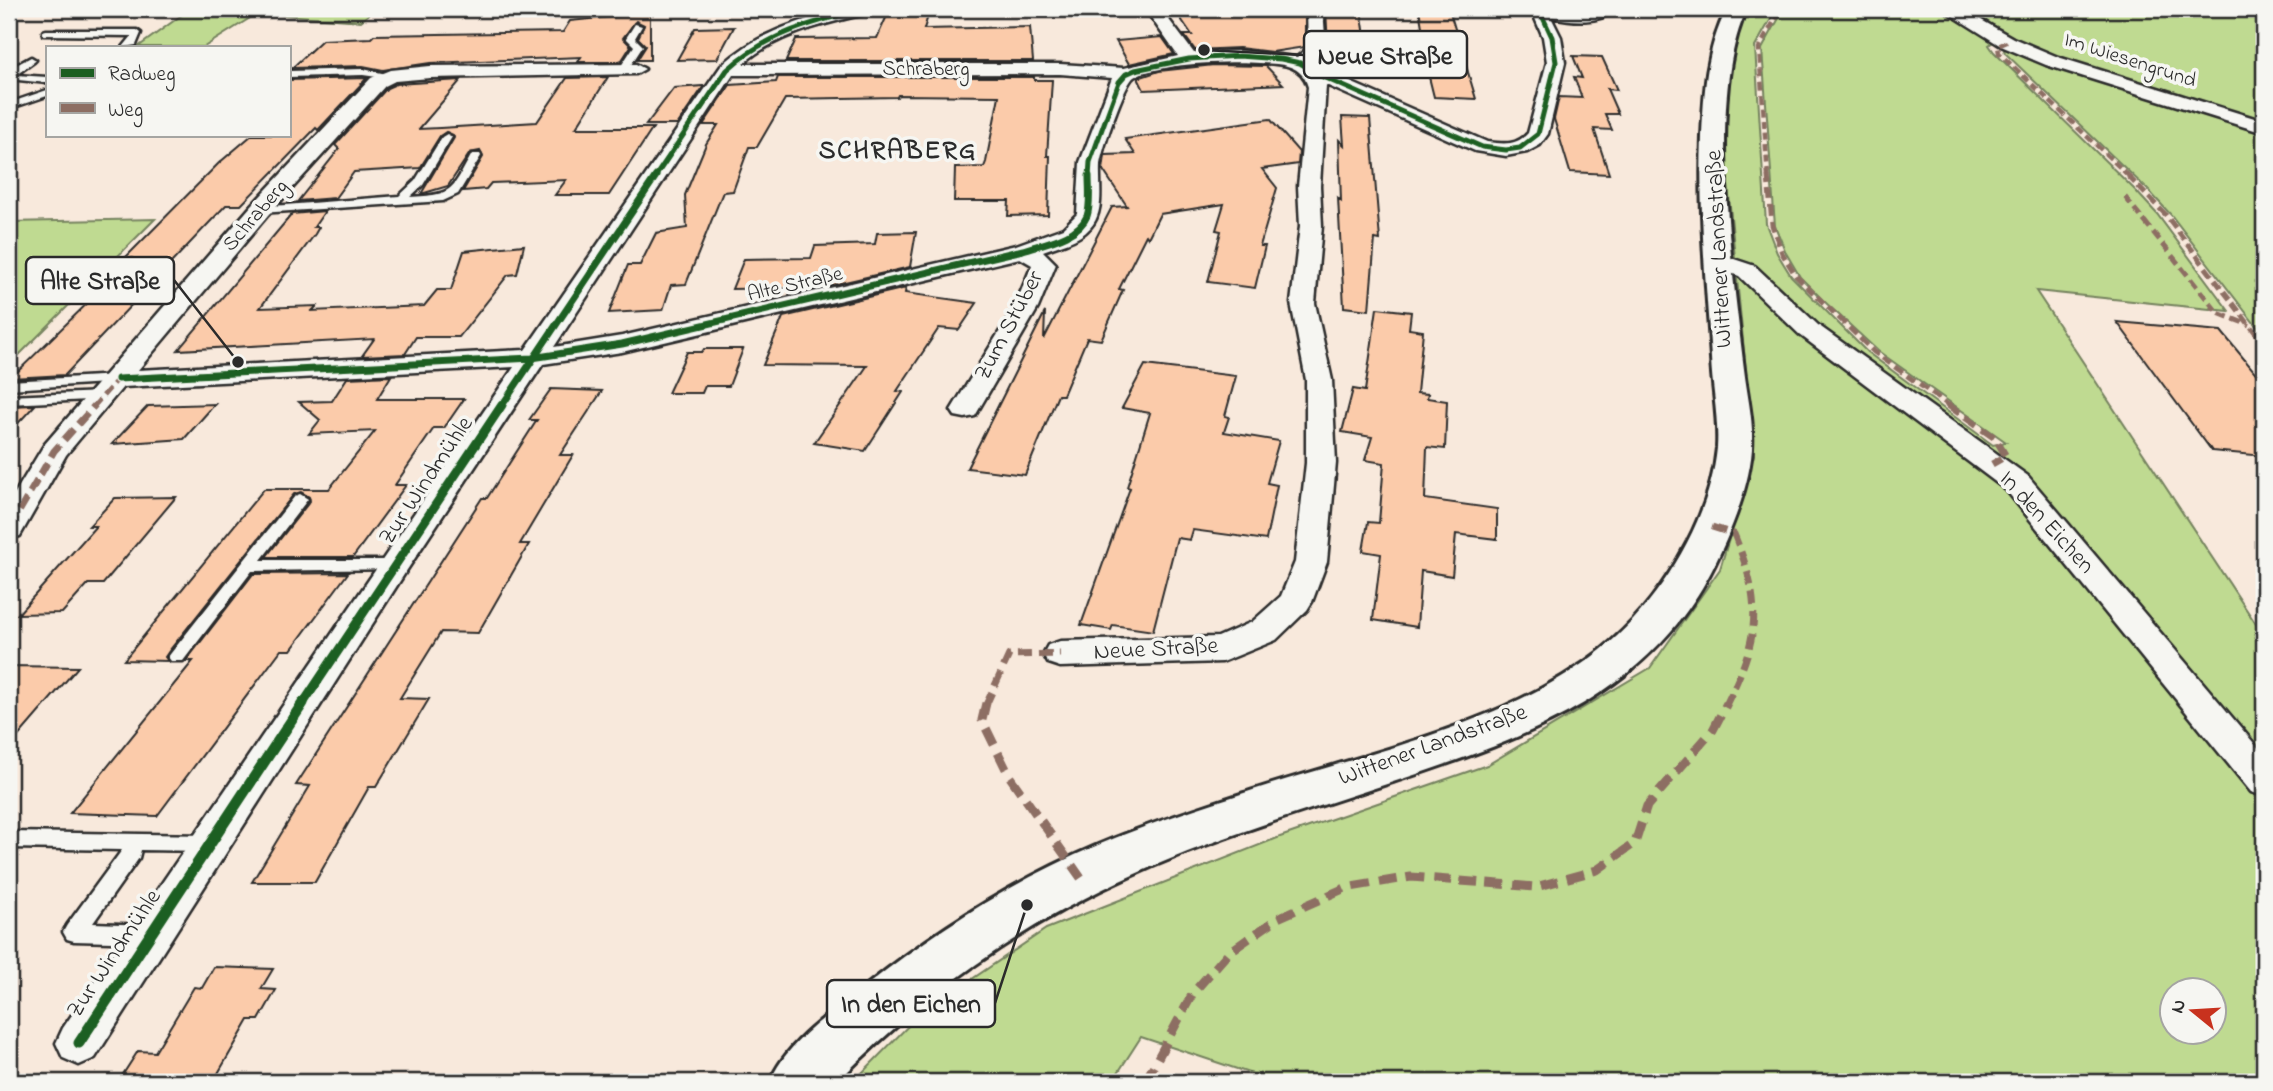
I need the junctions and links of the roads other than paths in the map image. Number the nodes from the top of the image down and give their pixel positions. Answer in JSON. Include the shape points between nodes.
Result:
{"nodes":[{"id":1,"x":863,"y":9,"type":"edge"},
{"id":2,"x":1153,"y":9,"type":"edge"},
{"id":3,"x":1315,"y":9,"type":"edge"},
{"id":4,"x":1539,"y":9,"type":"edge"},
{"id":5,"x":1607,"y":9,"type":"edge"},
{"id":6,"x":1737,"y":9,"type":"edge"},
{"id":7,"x":1950,"y":9,"type":"edge"},
{"id":8,"x":638,"y":26,"type":"dead end"},
{"id":9,"x":46,"y":33,"type":"dead end"},
{"id":10,"x":129,"y":46,"type":"edge"},
{"id":11,"x":31,"y":60,"type":"dead end"},
{"id":12,"x":1189,"y":60,"type":"junction"},
{"id":13,"x":1300,"y":63,"type":"junction"},
{"id":14,"x":630,"y":69,"type":"joint"},
{"id":15,"x":727,"y":70,"type":"junction"},
{"id":16,"x":290,"y":74,"type":"edge"},
{"id":17,"x":1126,"y":74,"type":"junction"},
{"id":18,"x":391,"y":76,"type":"junction"},
{"id":19,"x":46,"y":80,"type":"edge"},
{"id":20,"x":46,"y":93,"type":"edge"},
{"id":21,"x":9,"y":106,"type":"edge"},
{"id":22,"x":2264,"y":127,"type":"edge"},
{"id":23,"x":447,"y":137,"type":"dead end"},
{"id":24,"x":476,"y":156,"type":"dead end"},
{"id":25,"x":395,"y":201,"type":"junction"},
{"id":26,"x":260,"y":210,"type":"junction"},
{"id":27,"x":1023,"y":250,"type":"junction"},
{"id":28,"x":1719,"y":261,"type":"junction"},
{"id":29,"x":533,"y":358,"type":"junction"},
{"id":30,"x":9,"y":385,"type":"edge"},
{"id":31,"x":110,"y":387,"type":"junction"},
{"id":32,"x":9,"y":400,"type":"edge"},
{"id":33,"x":965,"y":410,"type":"dead end"},
{"id":34,"x":300,"y":499,"type":"dead end"},
{"id":35,"x":9,"y":529,"type":"edge"},
{"id":36,"x":394,"y":565,"type":"junction"},
{"id":37,"x":248,"y":566,"type":"junction"},
{"id":38,"x":1060,"y":654,"type":"dead end"},
{"id":39,"x":177,"y":657,"type":"dead end"},
{"id":40,"x":2264,"y":781,"type":"edge"},
{"id":41,"x":9,"y":840,"type":"edge"},
{"id":42,"x":212,"y":843,"type":"junction"},
{"id":43,"x":132,"y":852,"type":"dead end"},
{"id":44,"x":151,"y":934,"type":"junction"},
{"id":45,"x":79,"y":1043,"type":"dead end"},
{"id":46,"x":798,"y":1082,"type":"edge"}],
"edges":[{"from":1,"to":15,"type":"street","name":"Zur Windmühle","via":[[762,41]]},
{"from":2,"to":12,"type":"street"},
{"from":3,"to":13,"type":"street","via":[[1317,50]]},
{"from":4,"to":5,"type":"street","via":[[1586,15]]},
{"from":4,"to":13,"type":"street","via":[[1552,37],[1556,62],[1538,134],[1532,144],[1519,149],[1482,146]]},
{"from":6,"to":28,"type":"main road","name":"Wittener Landstraße","via":[[1728,23],[1716,94],[1712,173]]},
{"from":7,"to":22,"type":"street","name":"Im Wiesengrund","via":[[2007,42],[2052,61]]},
{"from":8,"to":14,"type":"lane","via":[[630,38],[639,46]]},
{"from":9,"to":10,"type":"lane","via":[[137,33]]},
{"from":11,"to":19,"type":"lane","via":[[12,71],[11,77]]},
{"from":12,"to":13,"type":"street","via":[[1239,56]]},
{"from":12,"to":17,"type":"street"},
{"from":13,"to":38,"type":"street","name":"Neue Straße","via":[[1314,76],[1317,87],[1303,303],[1319,380],[1321,463],[1311,562],[1295,602],[1264,631],[1222,649]]},
{"from":14,"to":18,"type":"street","via":[[590,75],[430,72]]},
{"from":15,"to":17,"type":"street","name":"Schraberg","via":[[1060,69]]},
{"from":15,"to":29,"type":"street","name":"Zur Windmühle"},
{"from":16,"to":18,"type":"lane"},
{"from":17,"to":27,"type":"street","name":"Alte Straße","via":[[1090,162],[1088,214],[1071,233]]},
{"from":18,"to":26,"type":"street","name":"Schraberg","via":[[370,89]]},
{"from":20,"to":21,"type":"lane"},
{"from":23,"to":25,"type":"lane","via":[[410,194]]},
{"from":24,"to":25,"type":"lane","via":[[462,186],[452,195]]},
{"from":25,"to":26,"type":"lane"},
{"from":26,"to":31,"type":"street","name":"Schraberg"},
{"from":27,"to":29,"type":"street","name":"Alte Straße","via":[[622,344]]},
{"from":27,"to":33,"type":"street","name":"Zum Stüber","via":[[1044,264],[1026,308]]},
{"from":28,"to":40,"type":"street","name":"In den Eichen","via":[[1747,271],[1809,330],[2017,483]]},
{"from":28,"to":46,"type":"main road","name":"Wittener Landstraße","via":[[1734,451],[1712,527],[1683,587],[1643,636],[1613,663],[1569,692],[1454,744],[1204,826],[1114,861],[1027,905],[897,994]]},
{"from":29,"to":31,"type":"street","name":"Alte Straße"},
{"from":29,"to":36,"type":"street","name":"Zur Windmühle"},
{"from":30,"to":31,"type":"lane"},
{"from":31,"to":32,"type":"lane"},
{"from":31,"to":35,"type":"street","name":"Schraberg","via":[[54,451]]},
{"from":34,"to":37,"type":"lane"},
{"from":36,"to":37,"type":"lane"},
{"from":36,"to":42,"type":"street","name":"Zur Windmühle"},
{"from":37,"to":39,"type":"lane"},
{"from":41,"to":42,"type":"lane"},
{"from":42,"to":44,"type":"street","name":"Zur Windmühle"},
{"from":43,"to":44,"type":"lane","via":[[74,932]]},
{"from":44,"to":45,"type":"street","name":"Zur Windmühle"}]}
